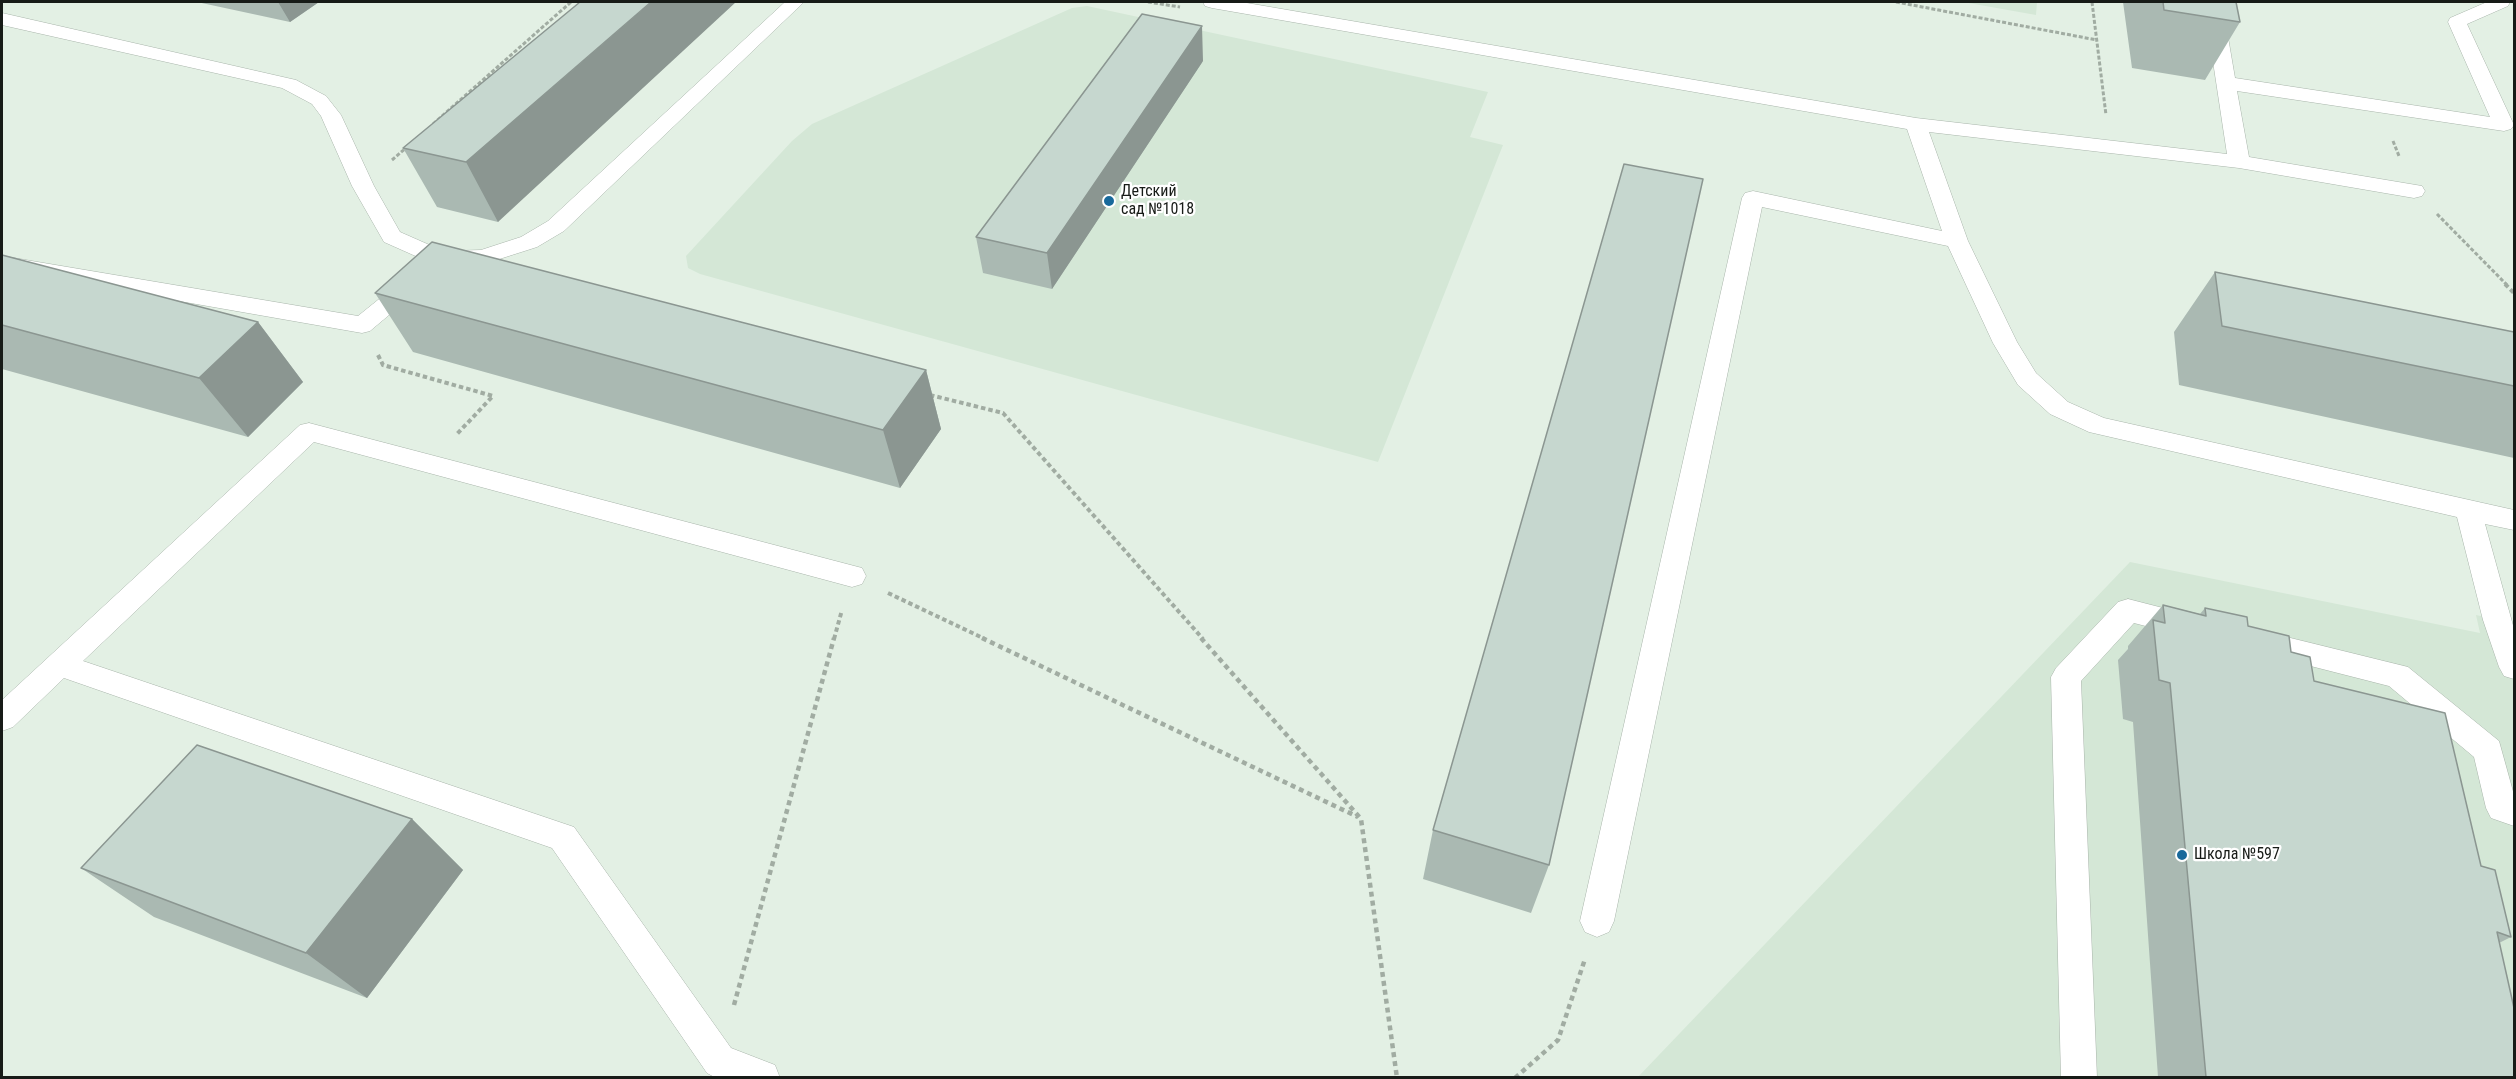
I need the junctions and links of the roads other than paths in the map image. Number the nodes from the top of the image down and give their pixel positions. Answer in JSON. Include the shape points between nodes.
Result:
{"nodes":[{"id":1,"x":795,"y":2,"type":"edge"},
{"id":2,"x":1212,"y":2,"type":"edge"},
{"id":3,"x":2213,"y":2,"type":"edge"},
{"id":4,"x":2501,"y":2,"type":"edge"},
{"id":5,"x":2,"y":19,"type":"edge"},
{"id":6,"x":2227,"y":83,"type":"junction"},
{"id":7,"x":1916,"y":124,"type":"junction"},
{"id":8,"x":2239,"y":162,"type":"junction"},
{"id":9,"x":2414,"y":191,"type":"road end"},
{"id":10,"x":1957,"y":241,"type":"junction"},
{"id":11,"x":450,"y":258,"type":"junction"},
{"id":12,"x":2,"y":263,"type":"edge"},
{"id":13,"x":2468,"y":510,"type":"junction"},
{"id":14,"x":2514,"y":520,"type":"edge"},
{"id":15,"x":852,"y":576,"type":"road end"},
{"id":16,"x":60,"y":665,"type":"junction"},
{"id":17,"x":2514,"y":667,"type":"edge"},
{"id":18,"x":2,"y":718,"type":"edge"},
{"id":19,"x":2514,"y":812,"type":"edge"},
{"id":20,"x":1597,"y":921,"type":"road end"},
{"id":21,"x":762,"y":1077,"type":"edge"},
{"id":22,"x":2079,"y":1077,"type":"edge"}],
"edges":[{"from":1,"to":11,"type":"lane","via":[[556,226],[501,253]]},
{"from":2,"to":7,"type":"lane"},
{"from":3,"to":6,"type":"lane"},
{"from":4,"to":6,"type":"lane","via":[[2457,22],[2504,124]]},
{"from":5,"to":11,"type":"lane","via":[[289,84],[319,100],[331,116],[392,237]]},
{"from":6,"to":8,"type":"lane"},
{"from":7,"to":8,"type":"lane"},
{"from":7,"to":10,"type":"lane"},
{"from":8,"to":9,"type":"lane"},
{"from":10,"to":13,"type":"lane","via":[[2005,343],[2027,379],[2059,408],[2098,426]]},
{"from":10,"to":20,"type":"lane","via":[[1753,198]]},
{"from":11,"to":12,"type":"lane","via":[[427,271],[362,325]]},
{"from":13,"to":14,"type":"lane"},
{"from":13,"to":17,"type":"lane","via":[[2497,620]]},
{"from":15,"to":16,"type":"lane","via":[[309,432]]},
{"from":16,"to":18,"type":"lane"},
{"from":16,"to":21,"type":"lane","via":[[563,837],[719,1061]]},
{"from":19,"to":22,"type":"lane","via":[[2502,808],[2488,750],[2398,676],[2128,610],[2066,677]]}]}
